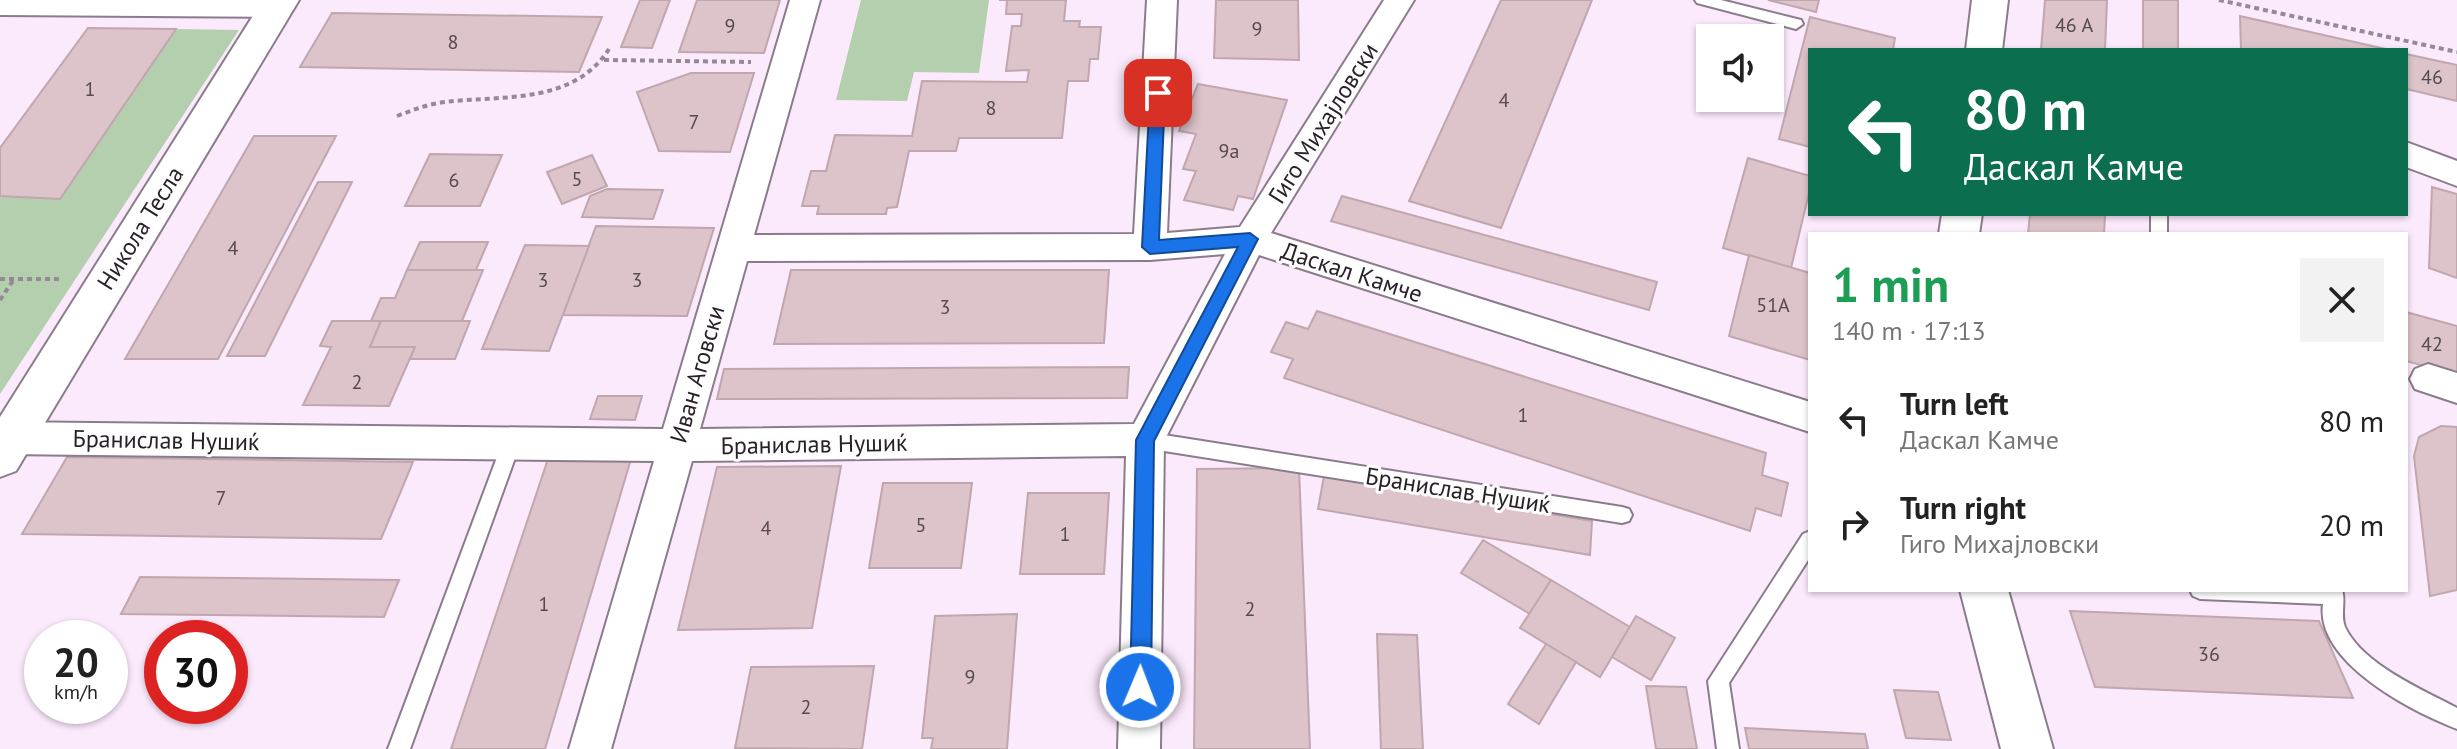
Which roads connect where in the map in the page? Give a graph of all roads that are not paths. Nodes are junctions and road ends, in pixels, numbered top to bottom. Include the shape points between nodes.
1 (805, 0) edge
2 (1162, 0) edge
3 (1399, 0) edge
4 (1702, 0) edge
5 (1990, 0) edge
6 (279, 3) edge
7 (0, 5) edge
8 (1796, 24) dead end
9 (1984, 48) edge
10 (2408, 155) edge
11 (2457, 174) edge
12 (1250, 239) junction
13 (1150, 247) junction
14 (734, 248) junction
15 (1808, 416) edge
16 (1145, 440) junction
17 (4, 444) edge
18 (511, 444) junction
19 (676, 445) junction
20 (1622, 515) dead end
21 (1808, 543) edge
22 (1985, 592) edge
23 (2291, 592) edge
24 (2337, 593) edge
25 (2457, 719) edge
26 (399, 749) edge
27 (590, 749) edge
28 (1139, 749) edge
29 (1728, 749) edge
30 (2027, 749) edge

1 - 14 street, Иван Аговски
2 - 13 street
3 - 12 street, Гиго Михајловски
4 - 8 lane
5 - 9 street
6 - 7 street
6 - 17 street, Никола Тесла
10 - 11 street
12 - 13 street, Даскал Камче
12 - 15 street, Даскал Камче
12 - 16 street, Гиго Михајловски
13 - 14 street, Даскал Камче
14 - 19 street, Иван Аговски
16 - 19 street, Бранислав Нушиќ
16 - 20 lane, Бранислав Нушиќ
16 - 28 street, Гиго Михајловски
17 - 18 street, Бранислав Нушиќ
18 - 19 street, Бранислав Нушиќ
18 - 26 lane
19 - 27 street, Иван Аговски
21 - 29 lane via 1718,681
22 - 30 street
23 - 24 lane
24 - 25 lane via 2332,620 2352,654

